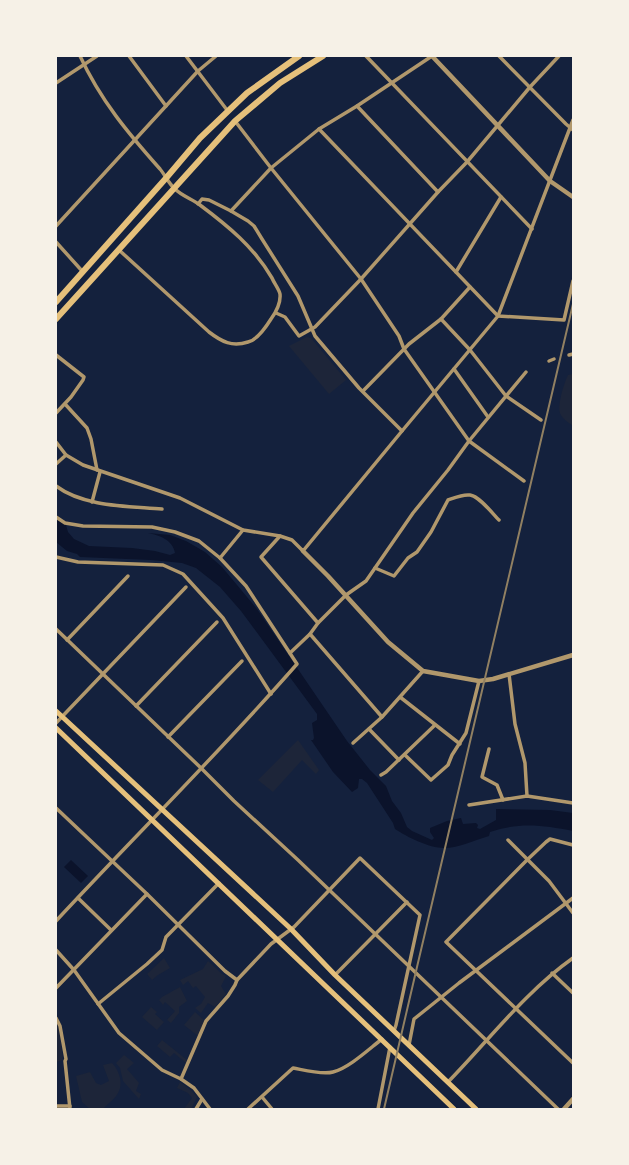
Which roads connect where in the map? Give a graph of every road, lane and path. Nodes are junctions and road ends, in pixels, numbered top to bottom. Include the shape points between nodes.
1 (80, 56) edge
2 (97, 56) edge
3 (130, 56) edge
4 (186, 56) edge
5 (216, 56) edge
6 (299, 56) edge
7 (323, 56) edge
8 (366, 56) edge
9 (432, 56) edge
10 (499, 56) edge
11 (558, 56) edge
12 (84, 64) junction
13 (198, 71) junction
14 (56, 83) edge
15 (392, 83) junction
16 (530, 87) junction
17 (166, 106) junction
18 (357, 106) junction
19 (228, 110) junction
20 (573, 120) edge
21 (235, 121) junction
22 (497, 124) junction
23 (319, 129) junction
24 (572, 129) edge
25 (135, 140) junction
26 (467, 162) junction
27 (271, 168) junction
28 (167, 177) junction
29 (550, 181) junction
30 (174, 188) junction
31 (438, 192) junction
32 (501, 197) junction
33 (573, 197) edge
34 (198, 204) junction
35 (231, 211) junction
36 (410, 224) junction
37 (56, 226) edge
38 (532, 229) junction
39 (56, 242) edge
40 (119, 250) junction
41 (83, 272) junction
42 (456, 272) junction
43 (361, 279) junction
44 (573, 281) edge
45 (470, 287) junction
46 (56, 302) edge
47 (276, 313) junction
48 (498, 316) junction
49 (56, 319) edge
50 (441, 319) junction
51 (311, 330) junction
52 (404, 348) junction
53 (470, 350) junction
54 (56, 355) edge
55 (554, 359) dead end
56 (549, 361) dead end
57 (454, 369) junction
58 (526, 372) dead end
59 (363, 391) junction
60 (434, 392) junction
61 (506, 396) junction
62 (65, 404) junction
63 (56, 413) edge
64 (488, 417) junction
65 (541, 420) dead end
66 (402, 431) junction
67 (469, 441) junction
68 (56, 442) edge
69 (66, 455) junction
70 (56, 464) edge
71 (99, 471) junction
72 (524, 481) dead end
73 (56, 486) edge
74 (92, 502) junction
75 (162, 509) dead end
76 (56, 517) edge
77 (499, 520) dead end
78 (243, 530) junction
79 (280, 536) junction
80 (303, 551) junction
81 (56, 557) edge
82 (220, 558) junction
83 (375, 568) junction
84 (128, 576) dead end
85 (186, 587) dead end
86 (346, 595) junction
87 (217, 622) dead end
88 (318, 623) junction
89 (56, 629) edge
90 (310, 634) junction
91 (67, 640) junction
92 (290, 653) junction
93 (573, 655) edge
94 (242, 661) dead end
95 (423, 671) junction
96 (103, 674) junction
97 (509, 674) junction
98 (479, 681) junction
99 (273, 692) junction
100 (400, 697) junction
101 (136, 706) junction
102 (56, 711) edge
103 (382, 716) junction
104 (62, 717) junction
105 (56, 723) edge
106 (435, 725) junction
107 (56, 728) edge
108 (369, 729) junction
109 (168, 737) junction
110 (353, 743) dead end
111 (460, 744) junction
112 (489, 749) dead end
113 (405, 755) junction
114 (399, 760) junction
115 (201, 768) junction
116 (381, 776) dead end
117 (527, 796) junction
118 (502, 800) junction
119 (573, 802) edge
120 (469, 805) dead end
121 (56, 808) edge
122 (162, 810) junction
123 (153, 820) junction
124 (508, 840) dead end
125 (573, 845) edge
126 (527, 860) junction
127 (113, 861) junction
128 (219, 883) junction
129 (329, 890) junction
130 (146, 894) junction
131 (78, 898) junction
132 (573, 898) edge
133 (407, 902) junction
134 (566, 903) junction
135 (573, 913) edge
136 (56, 922) edge
137 (178, 925) junction
138 (111, 930) junction
139 (291, 930) junction
140 (375, 935) junction
141 (277, 939) junction
142 (56, 950) edge
143 (573, 958) edge
144 (409, 966) junction
145 (74, 970) junction
146 (476, 971) junction
147 (552, 973) junction
148 (336, 975) junction
149 (237, 980) junction
150 (56, 988) edge
151 (573, 993) edge
152 (441, 998) junction
153 (98, 1004) junction
154 (516, 1009) junction
155 (56, 1018) edge
156 (394, 1030) junction
157 (382, 1039) junction
158 (485, 1041) junction
159 (409, 1045) junction
160 (390, 1047) junction
161 (573, 1063) edge
162 (181, 1079) junction
163 (448, 1082) junction
164 (262, 1097) junction
165 (202, 1099) junction
166 (573, 1099) edge
167 (56, 1106) edge
168 (70, 1107) edge
169 (196, 1109) edge
170 (210, 1109) edge
171 (248, 1109) edge
172 (272, 1109) edge
173 (378, 1109) edge
174 (454, 1109) edge
175 (476, 1109) edge
176 (558, 1109) edge
177 (564, 1109) edge

1 - 12 street
2 - 12 street
3 - 17 street
4 - 13 street
5 - 13 street
6 - 19 main road via 252,89
7 - 21 main road via 280,83
8 - 15 street
9 - 15 street
9 - 22 street
10 - 16 street
11 - 16 street
12 - 14 street
12 - 25 street via 104,100
13 - 17 street
13 - 19 street
15 - 18 street
15 - 26 street
16 - 22 street
16 - 24 street
17 - 25 street
18 - 23 street
18 - 31 street
19 - 28 main road
20 - 24 street
21 - 27 street
21 - 30 main road
22 - 26 street
22 - 29 street
23 - 27 street
23 - 36 street
24 - 29 street
25 - 28 street
25 - 37 street
26 - 31 street
26 - 32 street
27 - 35 street
27 - 43 street
28 - 30 street
28 - 41 main road
29 - 33 street
29 - 38 street
30 - 34 street
30 - 40 main road
31 - 36 street
32 - 38 street
32 - 42 street
34 - 35 street via 202,199 209,200
34 - 47 street via 233,230 262,263 280,294
35 - 51 street via 254,226 298,296
36 - 42 street
36 - 43 street
38 - 48 street
39 - 41 street
40 - 47 street via 209,332 225,343 252,342
40 - 49 main road
41 - 46 main road
42 - 45 street
43 - 51 street
43 - 52 street via 400,336
44 - 48 street via 564,320
45 - 48 street
45 - 50 street
47 - 51 street via 285,317 299,336
48 - 53 street
50 - 52 street
50 - 53 street
51 - 59 street
52 - 59 street
52 - 60 street
53 - 57 street
53 - 61 street
54 - 62 street via 84,377
55 - 56 street
57 - 60 street
57 - 64 street
58 - 61 street
59 - 66 street
60 - 66 street
60 - 67 street
61 - 64 street
61 - 65 street
62 - 63 street
62 - 71 street via 87,428
64 - 67 street
66 - 80 street
67 - 72 street
67 - 83 street via 413,513
68 - 69 street
69 - 70 street
69 - 71 street
71 - 74 street
71 - 78 street via 180,498
73 - 74 street
74 - 75 street
76 - 82 street via 65,523 83,526 152,527 175,532 199,541
77 - 83 street via 470,495 448,500 432,532 394,576
78 - 79 street
78 - 82 street
79 - 80 street via 292,540
79 - 88 street via 262,557
80 - 86 street
81 - 99 street via 78,562 162,565 183,574 223,618
82 - 92 street via 256,599
83 - 86 street via 366,581
84 - 91 street
85 - 96 street
86 - 88 street
86 - 95 street via 388,642
87 - 101 street
88 - 90 street
89 - 91 street
90 - 92 street
90 - 103 street
91 - 96 street
92 - 99 street via 297,664
93 - 97 street
94 - 109 street
95 - 98 street
95 - 100 street
96 - 101 street
96 - 104 street
97 - 98 street
97 - 117 street via 515,724 525,763
98 - 111 street via 466,733
99 - 115 street
100 - 103 street
100 - 106 street
101 - 109 street
102 - 104 main road
103 - 108 street
104 - 105 street
104 - 122 main road
106 - 111 street
106 - 113 street
107 - 123 main road
108 - 110 street
108 - 114 street
109 - 115 street
111 - 113 street via 448,765 431,780
112 - 118 street via 482,777 497,785
113 - 114 street
114 - 116 street
115 - 122 street
115 - 129 street
117 - 118 street
117 - 119 street
118 - 120 street
121 - 127 street
122 - 123 street
122 - 139 main road
123 - 127 street
123 - 128 main road
124 - 126 street
125 - 126 street via 550,840
126 - 134 street
126 - 146 street via 446,942
127 - 130 street
127 - 131 street
128 - 137 street
128 - 141 main road
129 - 133 street via 360,858
129 - 139 street
129 - 140 street
130 - 137 street
130 - 138 street
131 - 136 street
131 - 138 street
132 - 134 street
133 - 140 street
133 - 144 street via 420,915
134 - 135 street
134 - 146 street
137 - 149 street
137 - 153 street via 166,937 162,950 152,960
138 - 145 street
139 - 141 street
139 - 148 main road
140 - 144 street
140 - 148 street
141 - 149 street
141 - 157 main road
142 - 145 street
143 - 147 street
144 - 152 street
144 - 156 street
145 - 150 street
145 - 153 street
146 - 152 street
146 - 154 street
147 - 151 street
147 - 154 street
148 - 156 main road
149 - 162 street via 228,996 206,1021
152 - 158 street
152 - 159 street via 414,1019
153 - 162 street via 119,1033 162,1070
154 - 158 street
154 - 161 street
155 - 168 street via 66,1059
156 - 159 main road
157 - 160 main road
157 - 164 street via 352,1062 333,1072 293,1068
158 - 163 street
158 - 176 street
159 - 163 main road
160 - 173 street
160 - 174 main road
162 - 165 street via 194,1088
163 - 175 main road
164 - 171 street
164 - 172 street
165 - 169 street
165 - 170 street
166 - 177 street
167 - 168 street

